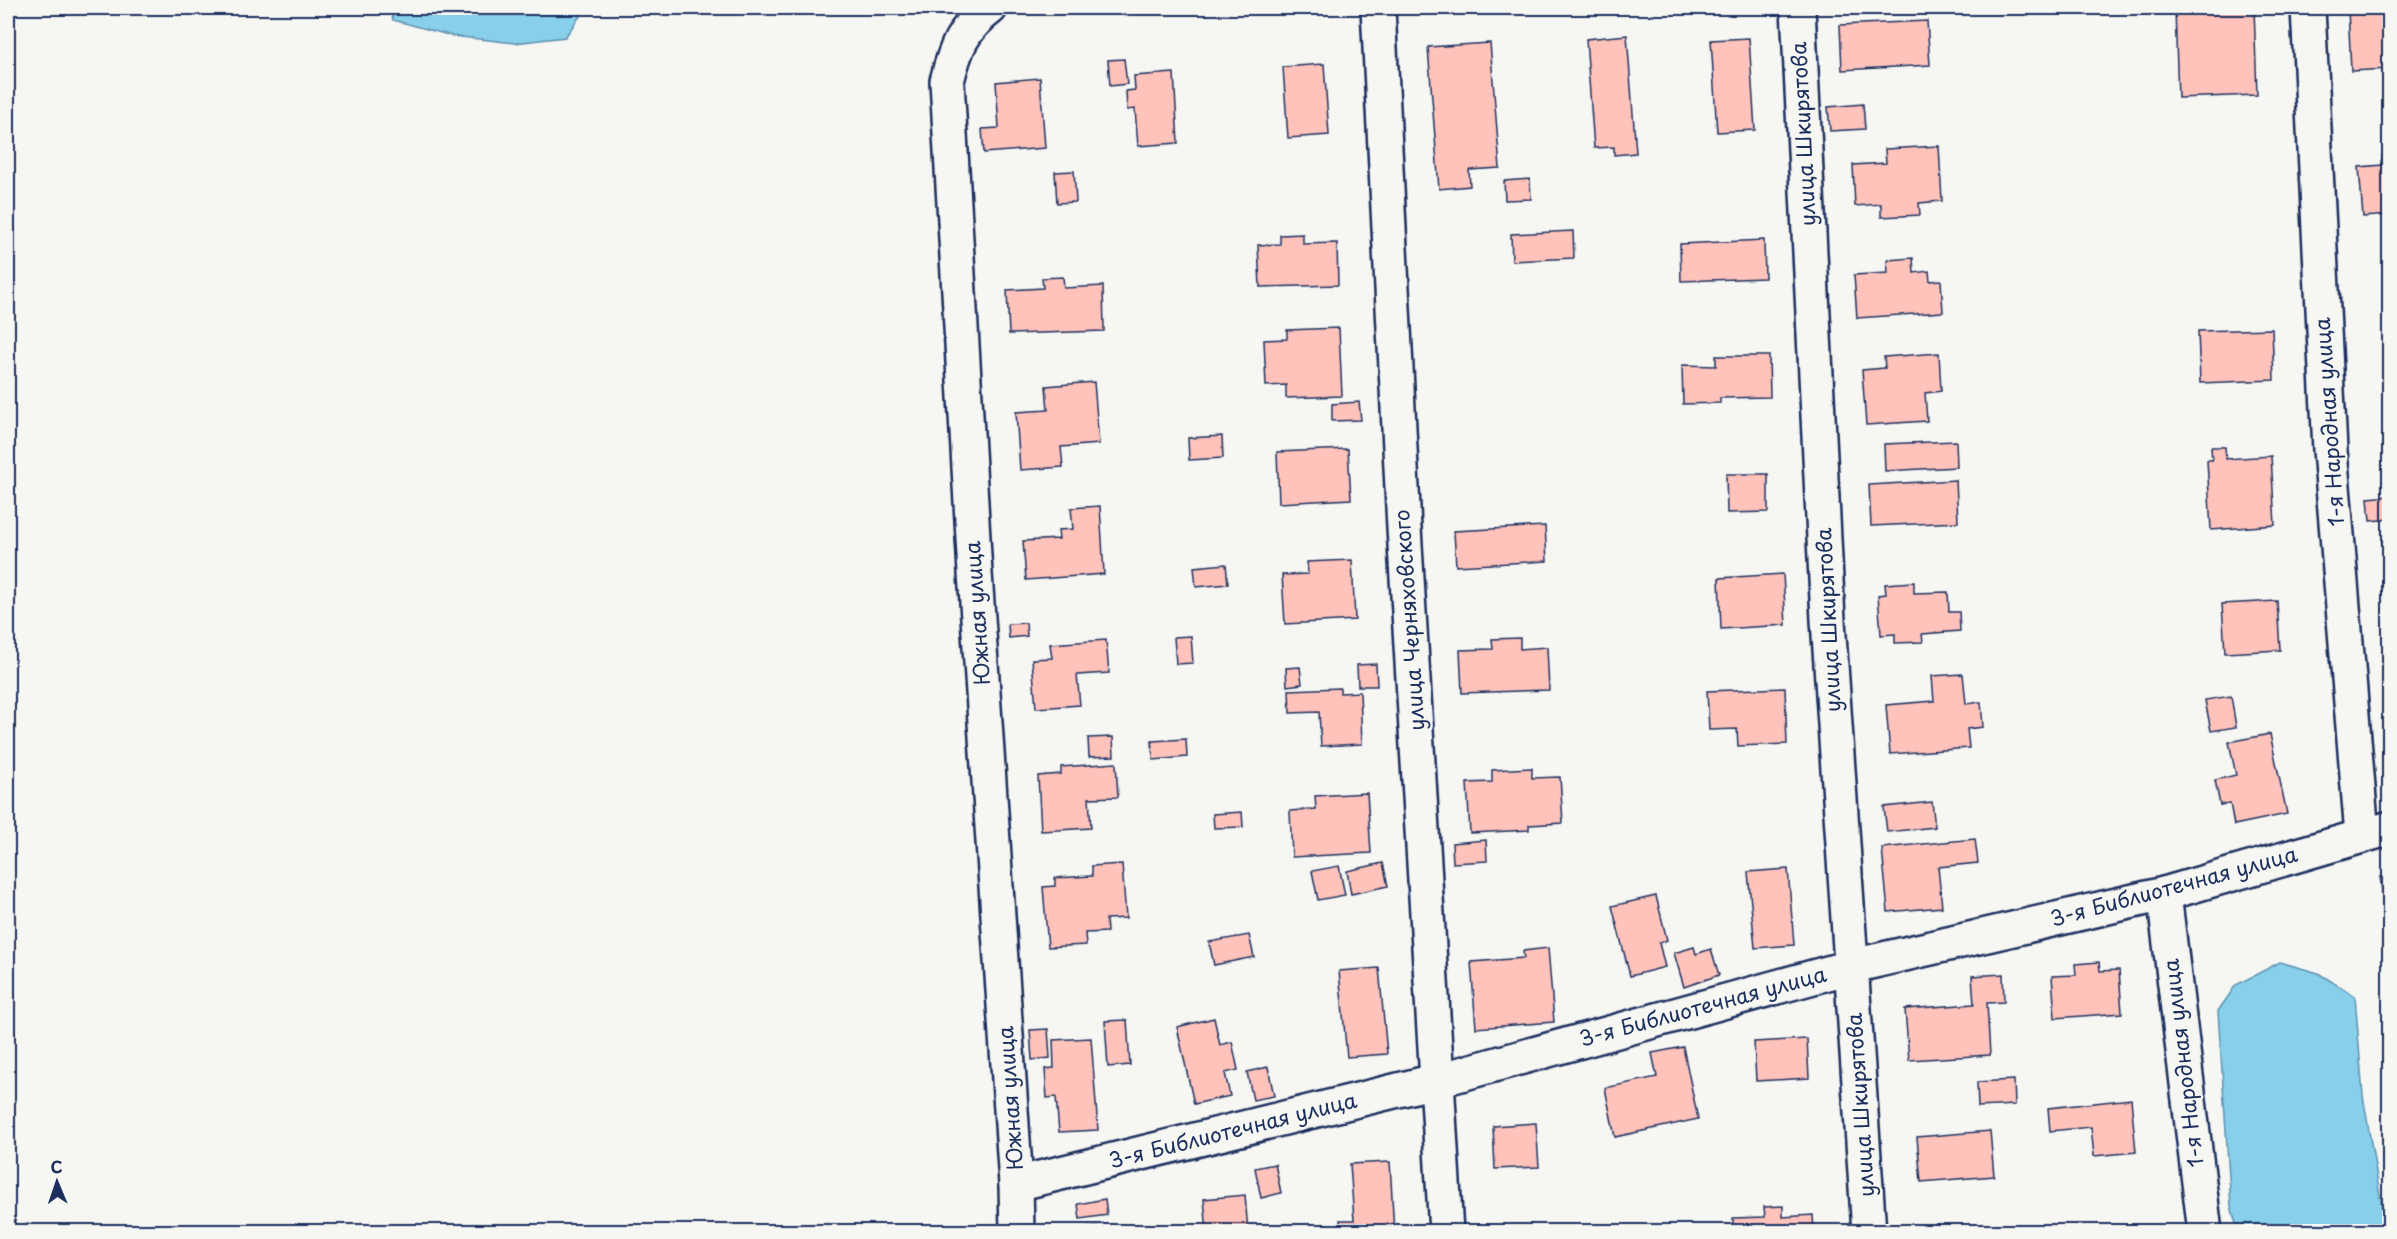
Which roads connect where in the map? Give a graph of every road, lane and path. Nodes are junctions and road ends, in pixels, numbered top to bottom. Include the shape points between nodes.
1 (990, 8) edge
2 (1378, 8) edge
3 (1798, 8) edge
4 (2308, 8) edge
5 (2376, 832) edge
6 (2164, 894) junction
7 (1853, 966) junction
8 (1439, 1080) junction
9 (1016, 1184) junction
10 (1017, 1232) edge
11 (1446, 1232) edge
12 (1869, 1232) edge
13 (2205, 1232) edge

1 - 9 street, Южная улица via 977,17 956,46 947,81 974,562
2 - 8 street, улица Черняховского via 1404,528
3 - 7 street, улица Шкирятова via 1828,620
4 - 5 street, 1-я Народная улица via 2330,450
5 - 6 street, 3-я Библиотечная улица
6 - 7 street, 3-я Библиотечная улица
6 - 13 street, 1-я Народная улица
7 - 8 street, 3-я Библиотечная улица
7 - 12 street, улица Шкирятова
8 - 9 street, 3-я Библиотечная улица
8 - 11 street, улица Черняховского
9 - 10 street, Южная улица

